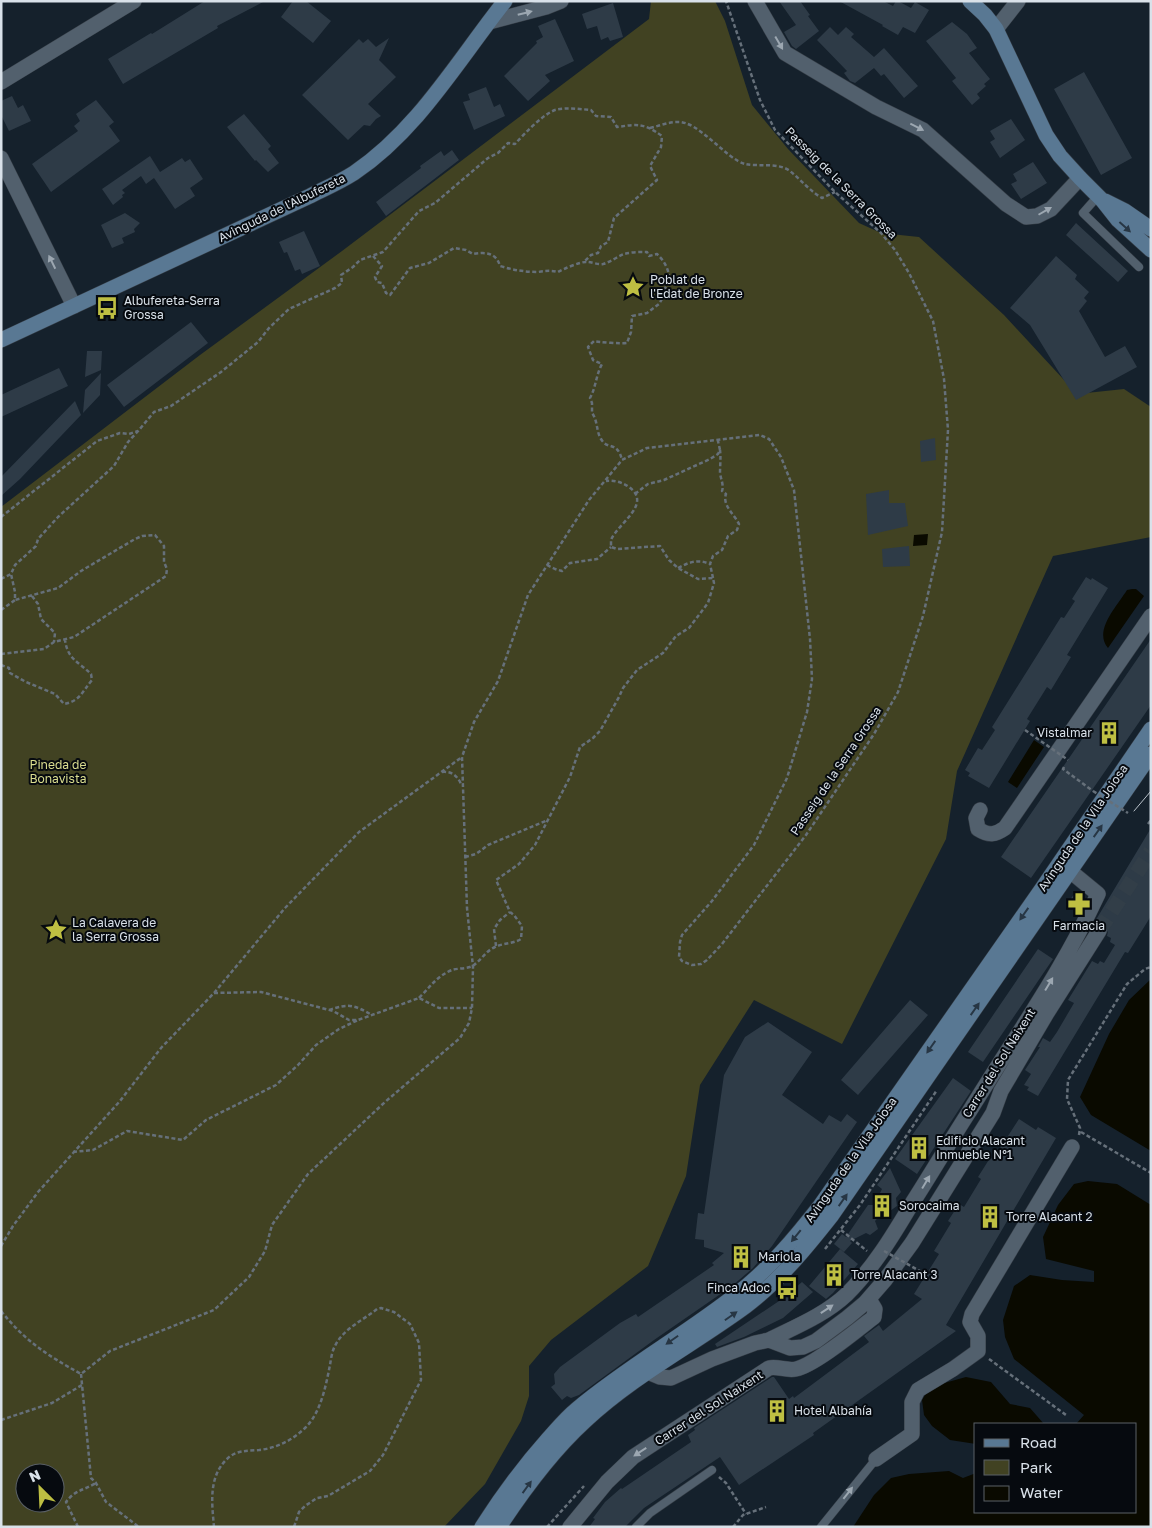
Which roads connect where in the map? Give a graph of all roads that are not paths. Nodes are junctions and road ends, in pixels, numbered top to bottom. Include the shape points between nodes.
1 (134, 1) edge
2 (505, 1) edge
3 (561, 1) edge
4 (754, 1) edge
5 (970, 1) edge
6 (1018, 1) edge
7 (489, 22) junction
8 (996, 29) junction
9 (1, 82) edge
10 (1, 158) edge
11 (1080, 178) junction
12 (1101, 198) junction
13 (1151, 229) edge
14 (1151, 250) edge
15 (1139, 267) dead end
16 (74, 306) junction
17 (1, 340) edge
18 (1151, 616) edge
19 (1151, 729) edge
20 (1151, 754) edge
21 (980, 810) dead end
22 (1063, 869) junction
23 (1100, 931) tunnel mouth
24 (1072, 1148) road end
25 (865, 1303) junction
26 (797, 1326) junction
27 (769, 1340) junction
28 (803, 1347) junction
29 (648, 1372) junction
30 (876, 1459) joint
31 (712, 1470) road end
32 (482, 1527) edge
33 (499, 1527) edge
34 (570, 1527) edge
35 (636, 1527) edge
36 (821, 1527) edge

1 - 9 street
2 - 7 main road, Avinguda de l'Albufereta
7 -> 3 street via 546,8
4 -> 11 street via 785,53 876,107 923,130 1006,204 1026,216 1037,216 1051,209
5 - 8 main road
6 - 8 street
7 - 16 main road, Avinguda de l'Albufereta via 414,119 355,172
8 - 11 main road via 1046,135
16 -> 10 street
11 - 12 main road
12 - 13 main road
12 -> 14 main road via 1118,220
12 - 15 lane via 1083,213
16 - 17 main road, Avinguda de l'Albufereta
18 - 21 street via 1005,828 997,834 986,834 978,829 976,818
19 - 22 main road, Avinguda de la Vila Joiosa
22 -> 20 main road, Avinguda de la Vila Joiosa
26 -> 22 street, Carrer del Sol Naixent via 846,1294 878,1253 1081,932 1098,894
29 -> 22 main road, Avinguda de la Vila Joiosa via 747,1305 804,1250 832,1215
22 -> 32 main road, Avinguda de la Vila Joiosa via 793,1240 737,1294 605,1386 576,1410 531,1459
23 - 25 street, Carrer del Sol Naixent via 1000,1091 993,1113 917,1235
24 - 30 street via 972,1314 970,1322 978,1336 978,1351 918,1390 912,1402 912,1434
25 - 28 street, Carrer del Sol Naixent via 816,1341
25 -> 34 street, Carrer del Sol Naixent via 872,1304 874,1316 838,1344 803,1367 794,1370 768,1368 633,1457 607,1482
26 - 27 street, Carrer del Sol Naixent
26 - 28 street via 794,1337
27 - 28 street via 790,1348
27 - 29 street, Carrer del Sol Naixent via 671,1378
33 -> 29 main road, Avinguda de la Vila Joiosa via 541,1467 585,1421
36 -> 30 lane
31 - 35 lane via 650,1513

